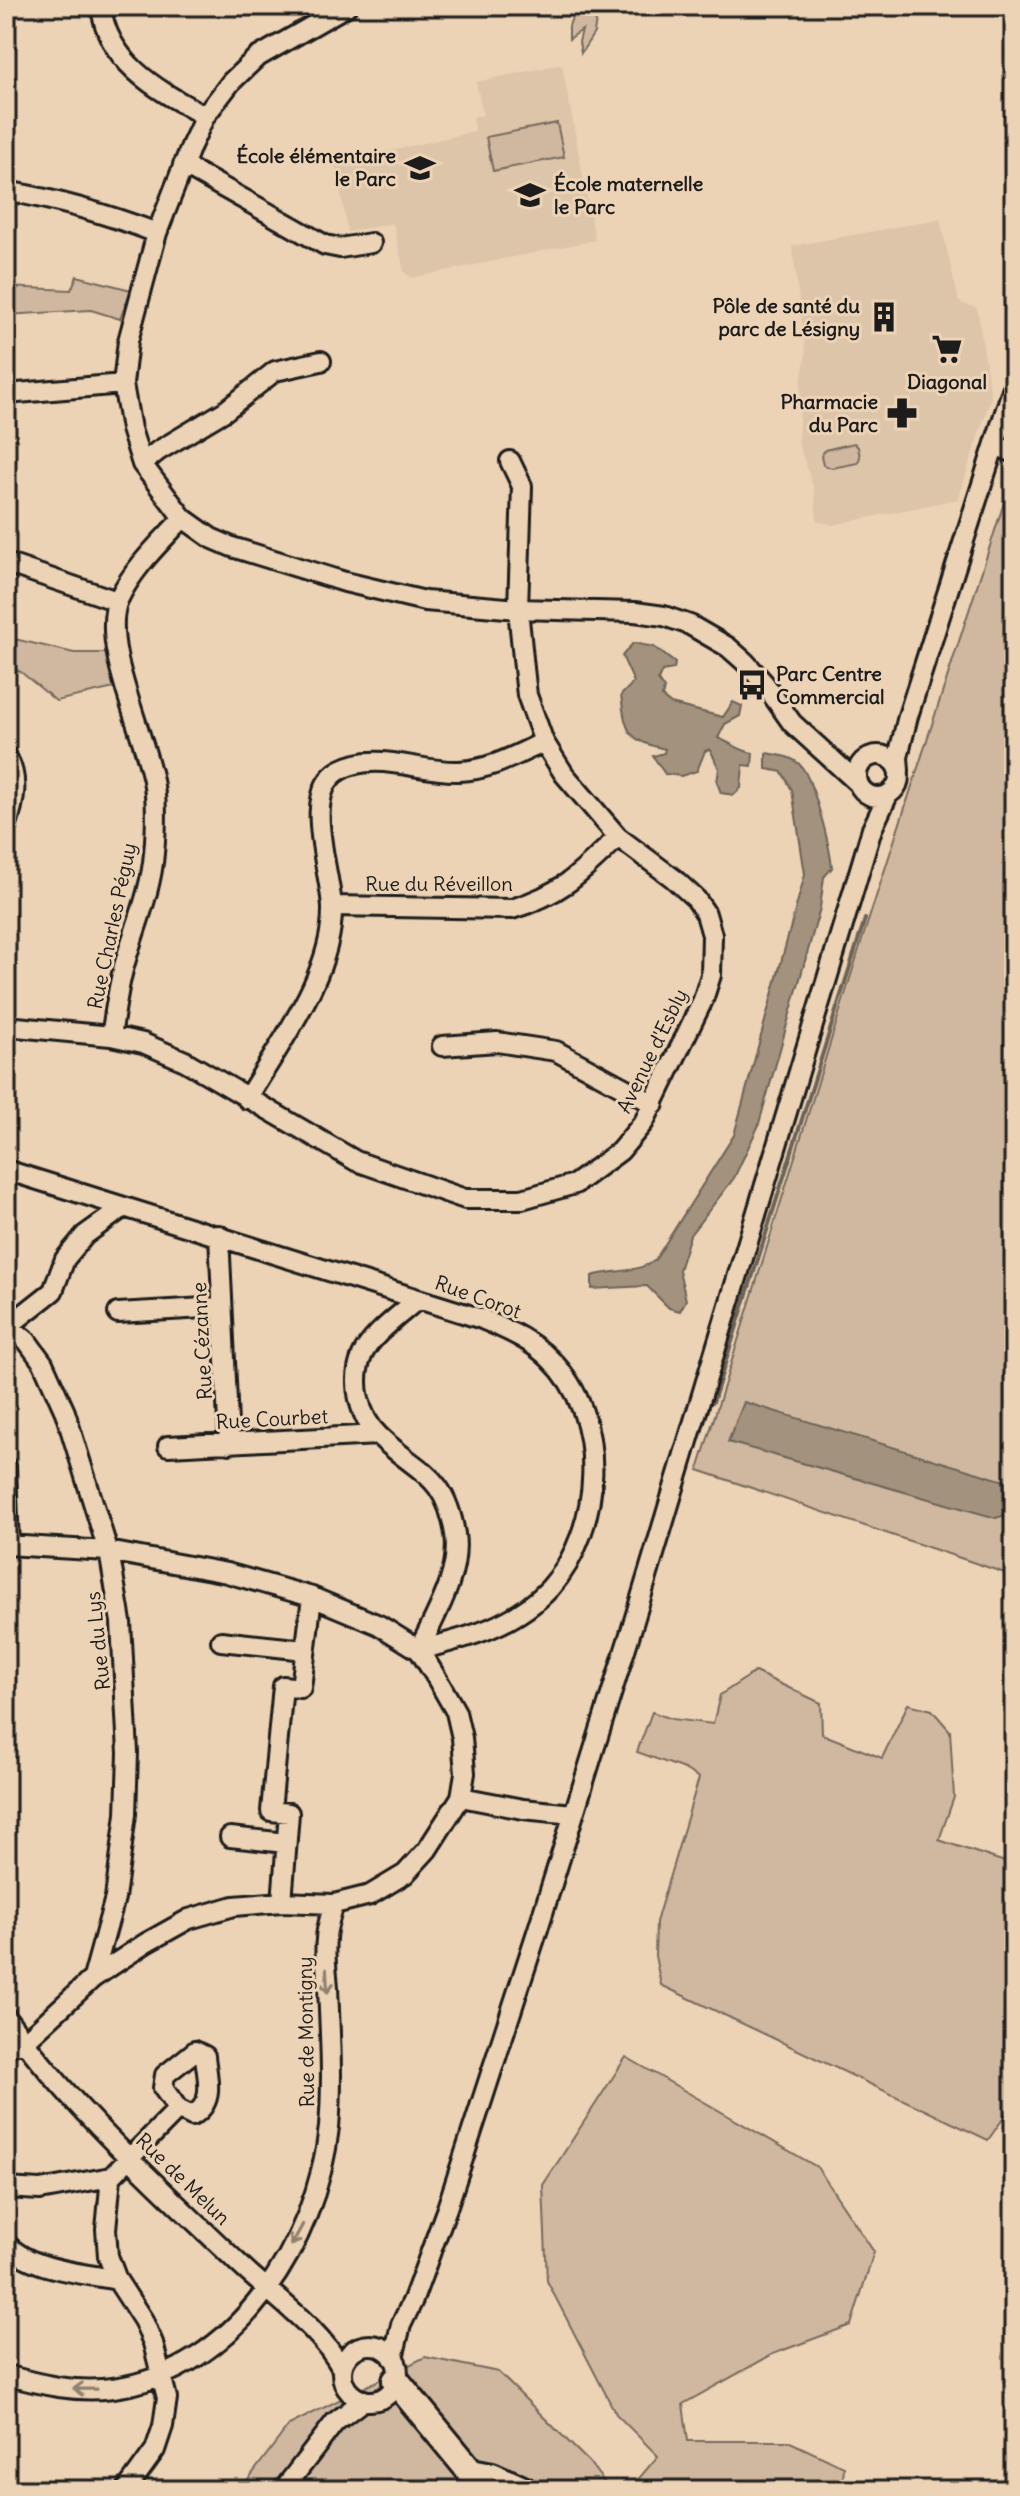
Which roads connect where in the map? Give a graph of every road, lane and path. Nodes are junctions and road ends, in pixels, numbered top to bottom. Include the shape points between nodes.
1 (101, 6) edge
2 (347, 6) edge
3 (205, 116) junction
4 (183, 165) junction
5 (6, 191) edge
6 (157, 233) junction
7 (371, 243) dead end
8 (321, 361) dead end
9 (123, 384) junction
10 (1014, 384) edge
11 (6, 394) edge
12 (995, 445) junction
13 (1014, 453) edge
14 (510, 461) dead end
15 (142, 464) junction
16 (183, 518) junction
17 (6, 563) edge
18 (117, 601) junction
19 (518, 609) junction
20 (908, 716) junction
21 (544, 742) junction
22 (824, 752) junction
23 (6, 756) edge
24 (871, 758) junction
25 (899, 771) junction
26 (862, 788) junction
27 (888, 795) junction
28 (6, 828) edge
29 (872, 829) junction
30 (618, 837) junction
31 (332, 906) junction
32 (6, 1026) edge
33 (111, 1036) junction
34 (442, 1046) dead end
35 (247, 1099) junction
36 (654, 1104) junction
37 (6, 1170) edge
38 (124, 1207) junction
39 (219, 1235) junction
40 (418, 1299) junction
41 (222, 1307) junction
42 (118, 1313) dead end
43 (7, 1326) edge
44 (378, 1435) junction
45 (229, 1444) junction
46 (168, 1446) dead end
47 (6, 1467) edge
48 (7, 1518) edge
49 (8, 1545) edge
50 (108, 1551) junction
51 (312, 1597) junction
52 (221, 1641) dead end
53 (305, 1650) junction
54 (419, 1650) junction
55 (461, 1797) junction
56 (573, 1814) junction
57 (230, 1837) dead end
58 (286, 1843) junction
59 (282, 1902) junction
60 (334, 1904) junction
61 (93, 1978) junction
62 (6, 2017) edge
63 (15, 2045) edge
64 (178, 2109) dead end
65 (129, 2159) junction
66 (111, 2177) junction
67 (6, 2188) edge
68 (6, 2243) edge
69 (117, 2280) junction
70 (266, 2290) junction
71 (401, 2325) junction
72 (321, 2336) junction
73 (366, 2347) junction
74 (6, 2375) edge
75 (161, 2375) junction
76 (344, 2378) junction
77 (384, 2384) junction
78 (335, 2422) junction
79 (477, 2481) edge
80 (126, 2490) edge
81 (283, 2490) edge
82 (523, 2490) edge

1 - 3 street via 128,65 152,87
2 - 3 street via 256,58
3 - 4 street
4 - 6 street
4 - 7 street via 325,245
5 - 6 street via 107,214
6 - 9 street via 128,341
8 - 15 street via 275,371 225,411
9 - 11 street
9 - 15 street
10 - 12 street
12 - 13 street
12 - 20 street
14 - 19 street, Avenue d'Esbly via 522,486
15 - 16 street
16 - 18 street via 139,566
16 - 19 street via 232,547 345,582 425,601
17 - 18 street
18 - 33 street, Rue Charles Péguy via 119,667 144,741 155,815 152,867
19 - 21 street, Avenue d'Esbly via 527,695
19 - 22 street via 635,612 690,625 745,662 792,723
20 - 24 street via 897,736
20 - 25 street
21 - 30 street, Avenue d'Esbly
21 - 31 street via 488,768 457,772 374,761 336,772 323,789 318,812
22 - 24 street
22 - 26 street
23 - 28 street via 15,785
24 - 25 street via 891,759
24 - 26 street via 858,771
25 - 27 street via 898,785
26 - 27 street via 877,797
26 - 29 street
27 - 29 street
29 - 56 street
30 - 31 street, Rue du Réveillon via 572,882 512,909
30 - 36 street, Avenue d'Esbly via 696,899 712,935 711,975 703,1000
31 - 35 street via 330,943 318,978
32 - 33 street, Avenue d'Esbly
33 - 35 street, Avenue d'Esbly via 185,1061
34 - 36 street via 497,1042 556,1051
35 - 36 street, Avenue d'Esbly via 356,1161 465,1199 522,1199 575,1184 620,1151
37 - 38 street, Rue Corot
38 - 39 street, Rue Corot
38 - 43 street via 85,1235 65,1259 53,1291
39 - 40 street, Rue Corot
39 - 41 street, Rue Cézanne
40 - 44 street via 362,1355 357,1389 363,1413
40 - 54 street, Rue Corot via 523,1337 551,1360 572,1388 592,1456 587,1521 570,1563 548,1590 489,1631
41 - 42 street
41 - 45 street, Rue Cézanne
43 - 50 street, Rue du Lys via 43,1363 65,1412
44 - 45 street, Rue Courbet
44 - 54 street via 432,1476 447,1503 455,1536 453,1572
45 - 46 street, Rue Courbet
47 - 48 street
48 - 49 street
49 - 50 street
50 - 51 street via 227,1573
50 - 61 street, Rue du Lys via 125,1678 126,1814 115,1898
51 - 53 street
51 - 54 street via 379,1625
52 - 53 street
53 - 58 street via 301,1688 283,1686 277,1746 271,1811 289,1813
54 - 55 street via 456,1712 465,1773
55 - 56 street
55 - 60 street via 405,1874 370,1895
56 - 71 street via 447,2208
57 - 58 street
58 - 59 street
59 - 60 street
59 - 61 street via 234,1906 189,1919
60 -> 70 street, Rue de Montigny via 325,1938 332,2079 329,2129 302,2226
61 - 63 street
62 - 63 street, Rue de Melun
63 - 65 street, Rue de Melun
64 - 65 street
65 - 66 street
65 - 70 street, Rue de Melun
66 - 67 street via 40,2190
66 - 69 street via 106,2229
68 - 69 street via 48,2267
69 - 75 street via 143,2320
70 - 72 street, Rue de Melun
70 - 75 street, Rue de Montigny via 223,2339
71 - 73 street
71 - 77 street
72 - 73 street, Rue de Melun
72 - 76 street, Rue de Melun
73 - 76 street via 347,2357
73 - 77 street, Rue de Melun
75 -> 74 street, Rue de Montigny via 83,2390
75 - 80 street via 167,2398 163,2426 155,2450
76 - 77 street via 357,2397
76 - 78 street
77 - 78 street
77 - 79 highway via 418,2408
78 - 81 street
79 - 82 highway via 492,2476

